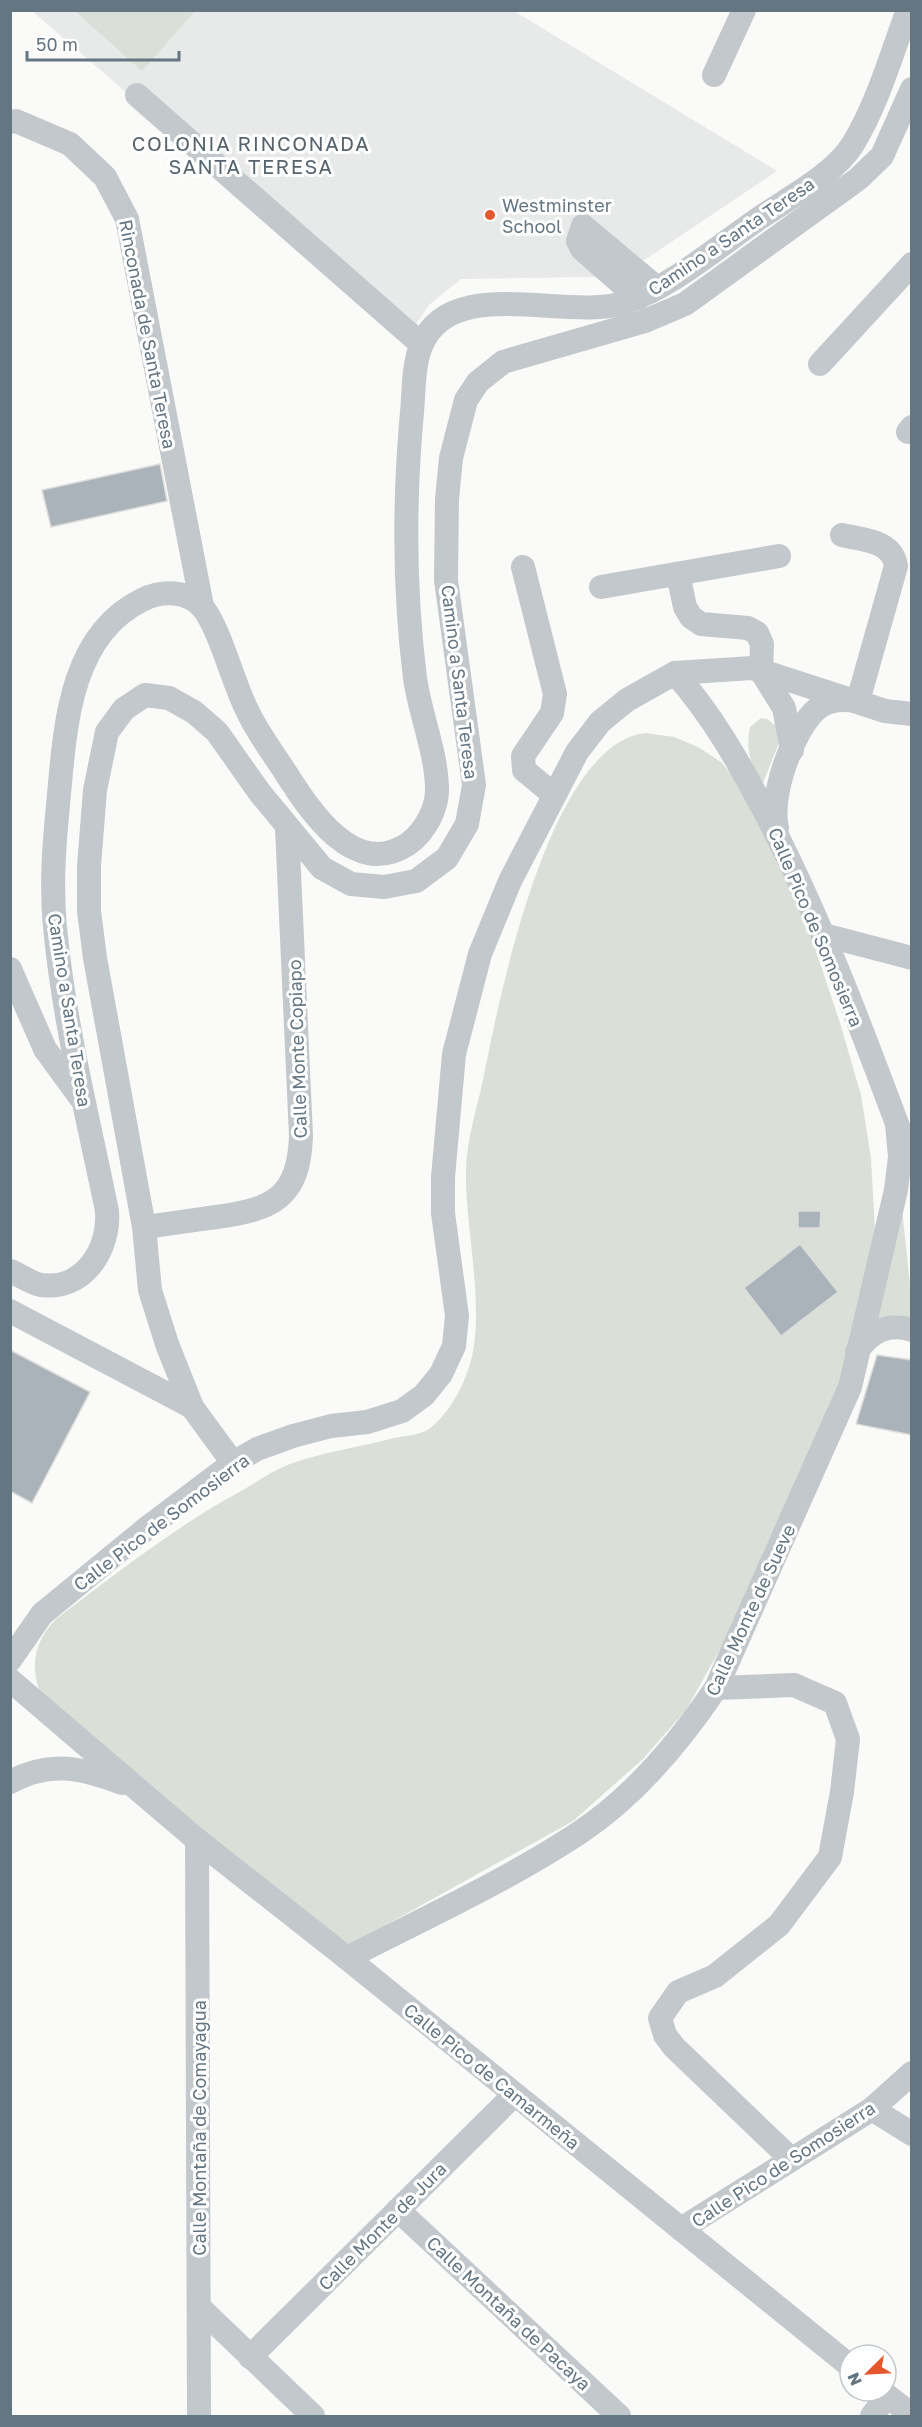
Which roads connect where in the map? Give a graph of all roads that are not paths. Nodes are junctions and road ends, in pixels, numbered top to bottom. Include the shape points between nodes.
1 (744, 10) edge
2 (908, 10) edge
3 (714, 75) dead end
4 (912, 89) edge
5 (136, 95) dead end
6 (906, 121) edge
7 (10, 122) edge
8 (912, 264) edge
9 (422, 344) junction
10 (820, 364) dead end
11 (842, 535) dead end
12 (779, 556) dead end
13 (523, 567) dead end
14 (678, 574) junction
15 (601, 587) dead end
16 (202, 606) junction
17 (761, 671) junction
18 (675, 673) junction
19 (858, 701) junction
20 (912, 714) edge
21 (792, 750) junction
22 (553, 794) junction
23 (287, 828) junction
24 (779, 836) junction
25 (824, 935) junction
26 (912, 958) edge
27 (10, 969) edge
28 (85, 1104) junction
29 (897, 1124) junction
30 (912, 1165) edge
31 (144, 1227) junction
32 (10, 1271) edge
33 (10, 1311) edge
34 (912, 1330) edge
35 (857, 1352) junction
36 (192, 1407) junction
37 (233, 1463) junction
38 (10, 1660) edge
39 (10, 1680) edge
40 (716, 1688) junction
41 (10, 1782) edge
42 (132, 1787) junction
43 (197, 1840) junction
44 (347, 1958) junction
45 (912, 2073) edge
46 (514, 2095) junction
47 (872, 2109) junction
48 (912, 2134) edge
49 (791, 2159) junction
50 (398, 2210) junction
51 (681, 2229) junction
52 (200, 2308) junction
53 (838, 2356) edge
54 (250, 2357) junction
55 (897, 2403) edge
56 (912, 2415) edge
57 (199, 2416) edge
58 (313, 2416) edge
59 (619, 2416) edge

1 - 3 street
2 - 9 street, Camino a Santa Teresa via 865,122 844,157 648,293 615,306 472,306 439,322
4 - 6 street, Camino a Santa Teresa
5 - 9 street
6 - 23 street, Camino a Santa Teresa via 882,156 858,179 685,304 645,321 503,362 478,382 462,410 452,458 446,540 449,615 474,785 467,824 447,858 416,881 384,887 351,884 322,868
7 - 16 street, Rinconada de Santa Teresa via 16,121 70,144 105,177 127,219
8 - 10 street
9 - 16 street, Camino a Santa Teresa via 416,363 408,463 407,585 416,682 438,791 429,819 413,840 391,852 367,853 344,843 315,816 247,712
11 - 19 street via 884,546 893,554 896,566
12 - 14 street
13 - 22 street via 555,694 552,713 523,756 524,770
14 - 15 street
14 - 17 street via 691,617 701,624 748,628 757,633 762,644
16 - 28 street, Camino a Santa Teresa via 182,595 162,593 128,607 111,621 89,653 74,690 64,733 53,894 57,950
17 - 18 street, Calle Pico de Somosierra via 752,668
17 - 19 street, Calle Pico de Somosierra
17 - 21 street via 784,708
18 - 22 street, Calle Pico de Somosierra via 627,700 600,722
18 - 24 street, Calle Pico de Somosierra via 724,736
19 - 20 street, Calle Pico de Somosierra via 885,711
19 - 21 street via 837,700 818,708 807,720
21 - 24 street via 776,793
22 - 37 street, Calle Pico de Somosierra via 510,881 480,954 454,1054 443,1177 443,1213 457,1316 449,1361 424,1395 402,1411 293,1436
23 - 31 street, Calle Monte Copiapo via 302,1136 295,1174 281,1196 262,1209
23 - 31 street, Camino a Santa Teresa via 217,732 194,712 169,698 145,695 124,709 107,732 95,790 89,911
24 - 25 street, Calle Pico de Somosierra
25 - 26 street
25 - 29 street, Calle Pico de Somosierra
27 - 28 street via 45,1049
28 - 32 street, Camino a Santa Teresa via 107,1211 103,1248 88,1268 66,1282 39,1285
29 - 30 street, Calle Pico de Somosierra
29 - 35 street, Calle Monte de Sueve via 900,1157 896,1190
31 - 36 street, Camino a Santa Teresa via 150,1290
33 - 36 street, Camino a Santa Teresa
34 - 35 street via 897,1327 877,1331
35 - 40 street, Calle Monte de Sueve via 846,1397
36 - 37 street, Camino a Santa Teresa
37 - 38 street, Calle Pico de Somosierra via 42,1614
39 - 42 street, Calle Pico de Camarmeña
40 - 44 street, Calle Monte de Sueve via 650,1773 580,1832
40 - 49 street via 794,1685 835,1703 848,1739 830,1857 779,1925 716,1976 678,1992 660,2018 674,2048
41 - 42 street, Calle Pico de Camarmeña via 56,1767
42 - 43 street, Calle Pico de Camarmeña
43 - 44 street, Calle Pico de Camarmeña
43 - 52 street, Calle Montaña de Comayagua
44 - 46 street, Calle Pico de Camarmeña
45 - 47 street, Calle Pico de Somosierra
46 - 50 street, Calle Monte de Jura
46 - 51 street, Calle Pico de Camarmeña
47 - 48 street
47 - 49 street, Calle Pico de Somosierra
49 - 51 street, Calle Pico de Somosierra
50 - 54 street, Calle Monte de Jura
50 - 59 street, Calle Montaña de Pacaya
51 - 53 street, Calle Pico de Camarmeña
52 - 54 street
52 - 57 street, Calle Montaña de Comayagua
54 - 58 street
55 - 56 street

